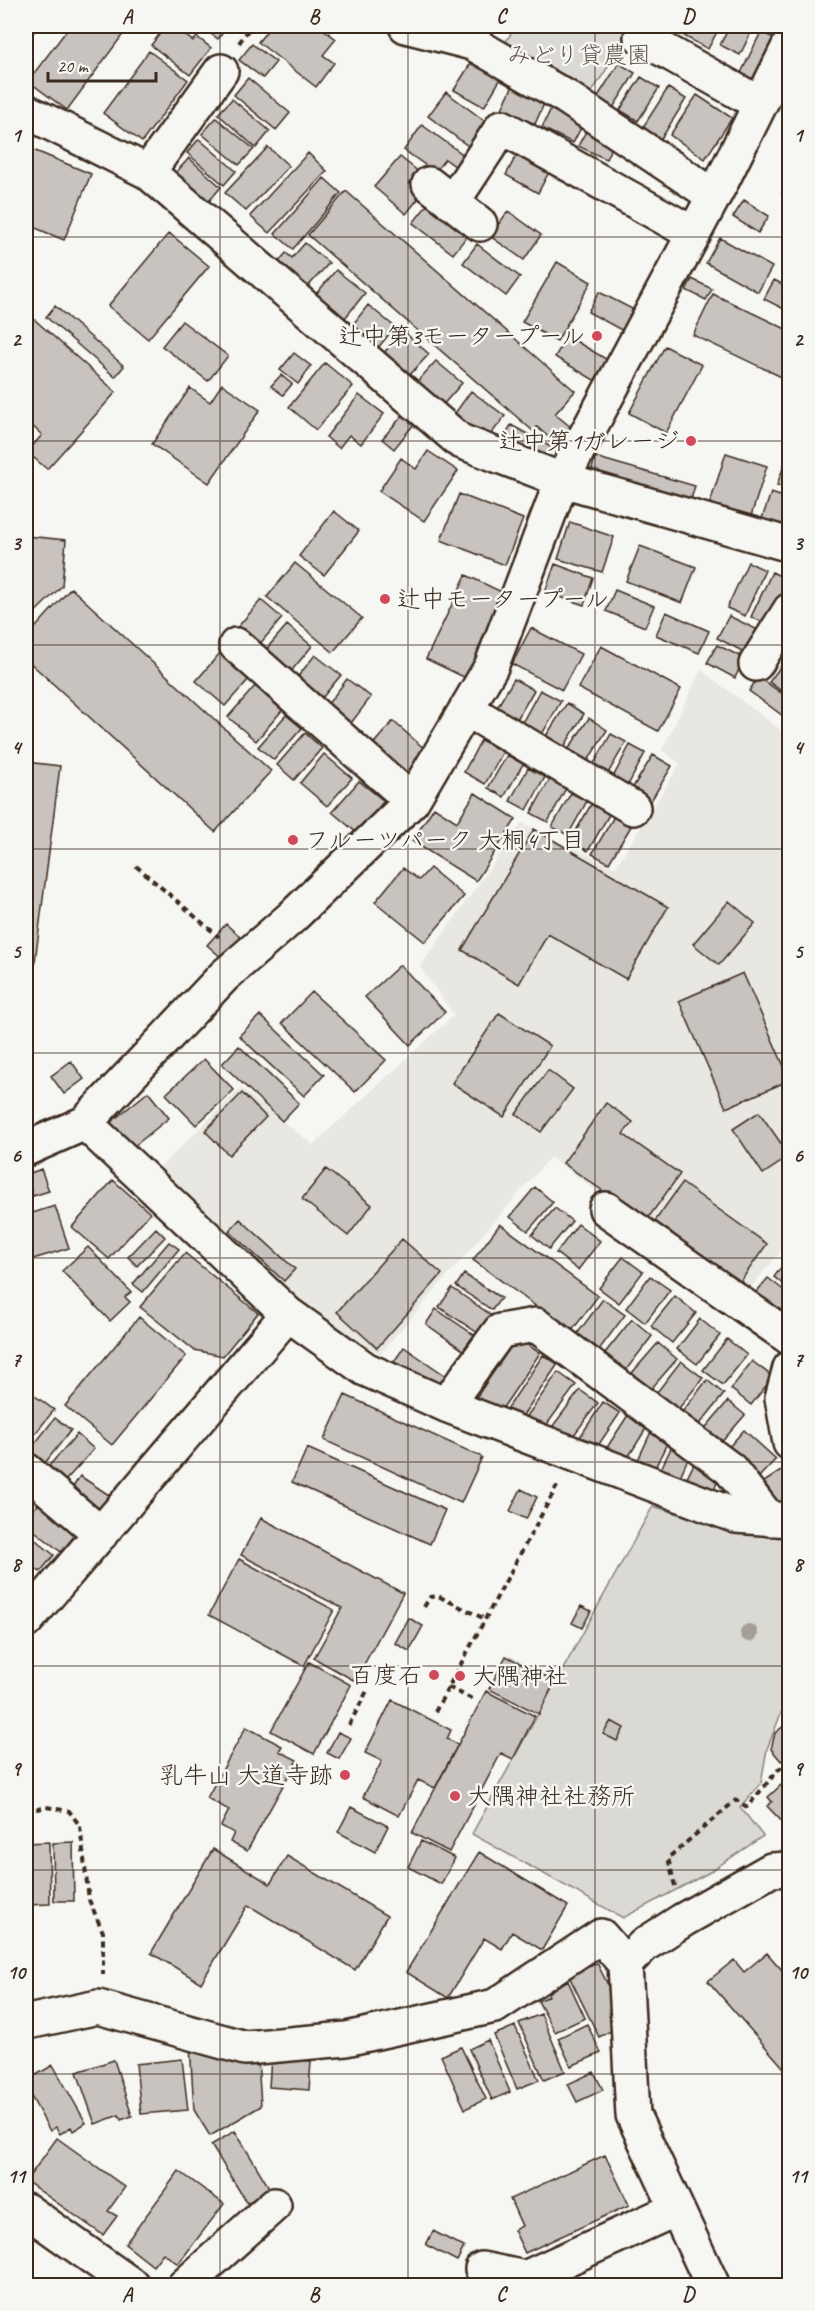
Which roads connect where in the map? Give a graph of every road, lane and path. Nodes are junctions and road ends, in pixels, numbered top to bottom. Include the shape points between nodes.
1 (406, 26) edge
2 (641, 37) dead end
3 (789, 44) edge
4 (221, 71) dead end
5 (774, 91) edge
6 (26, 111) edge
7 (148, 172) junction
8 (714, 196) junction
9 (480, 224) dead end
10 (694, 234) junction
11 (562, 480) junction
12 (789, 545) edge
13 (789, 610) edge
14 (237, 645) dead end
15 (756, 664) dead end
16 (466, 709) junction
17 (412, 801) junction
18 (633, 808) dead end
19 (136, 866) dead end
20 (245, 958) junction
21 (85, 1123) junction
22 (26, 1149) edge
23 (606, 1209) dead end
24 (288, 1314) junction
25 (789, 1338) edge
26 (789, 1368) edge
27 (446, 1405) junction
28 (789, 1443) edge
29 (574, 1455) junction
30 (26, 1470) edge
31 (779, 1519) edge
32 (101, 1534) junction
33 (424, 1607) dead end
34 (485, 1619) junction
35 (26, 1621) edge
36 (448, 1687) junction
37 (367, 1691) dead end
38 (476, 1701) dead end
39 (435, 1712) dead end
40 (349, 1725) dead end
41 (789, 1761) edge
42 (26, 1812) edge
43 (789, 1869) edge
44 (683, 1920) junction
45 (625, 1964) junction
46 (98, 2007) junction
47 (33, 2021) dead end
48 (274, 2205) dead end
49 (676, 2209) junction
50 (26, 2210) edge
51 (482, 2269) dead end
52 (133, 2286) edge
53 (184, 2286) edge
54 (713, 2286) edge

1 - 8 street via 472,43 566,97
2 - 5 street
3 - 5 street
4 - 7 street
5 - 8 street
6 - 7 street
7 - 11 street via 460,441
8 - 10 street
9 - 10 street via 440,193 502,127
10 - 11 street
11 - 12 street
11 - 16 street via 491,668
13 - 15 street
14 - 17 street
16 - 17 street
16 - 18 street
17 - 20 street
19 - 20 path
20 - 21 street
21 - 22 street
21 - 24 street
23 - 25 street
24 - 27 street via 365,1369
24 - 32 street
26 - 28 street via 782,1398
27 - 29 street
27 - 31 street via 500,1331 536,1325 730,1469
29 - 31 street via 736,1516
29 - 34 path
30 - 32 street
32 - 35 street
33 - 34 path via 430,1597 438,1596
34 - 36 path
36 - 38 path
36 - 39 path
37 - 40 path
41 - 44 path via 747,1807 736,1800 668,1858
42 - 46 path via 46,1807 69,1811 80,1826 89,1900 104,1932
43 - 44 street via 771,1870
44 - 45 street via 644,1944
45 - 46 street via 601,1936 495,2006 346,2039 245,2048
45 - 49 street via 633,2115
46 - 47 street
48 - 53 street
49 - 51 street via 525,2278
49 - 54 street
50 - 52 street

